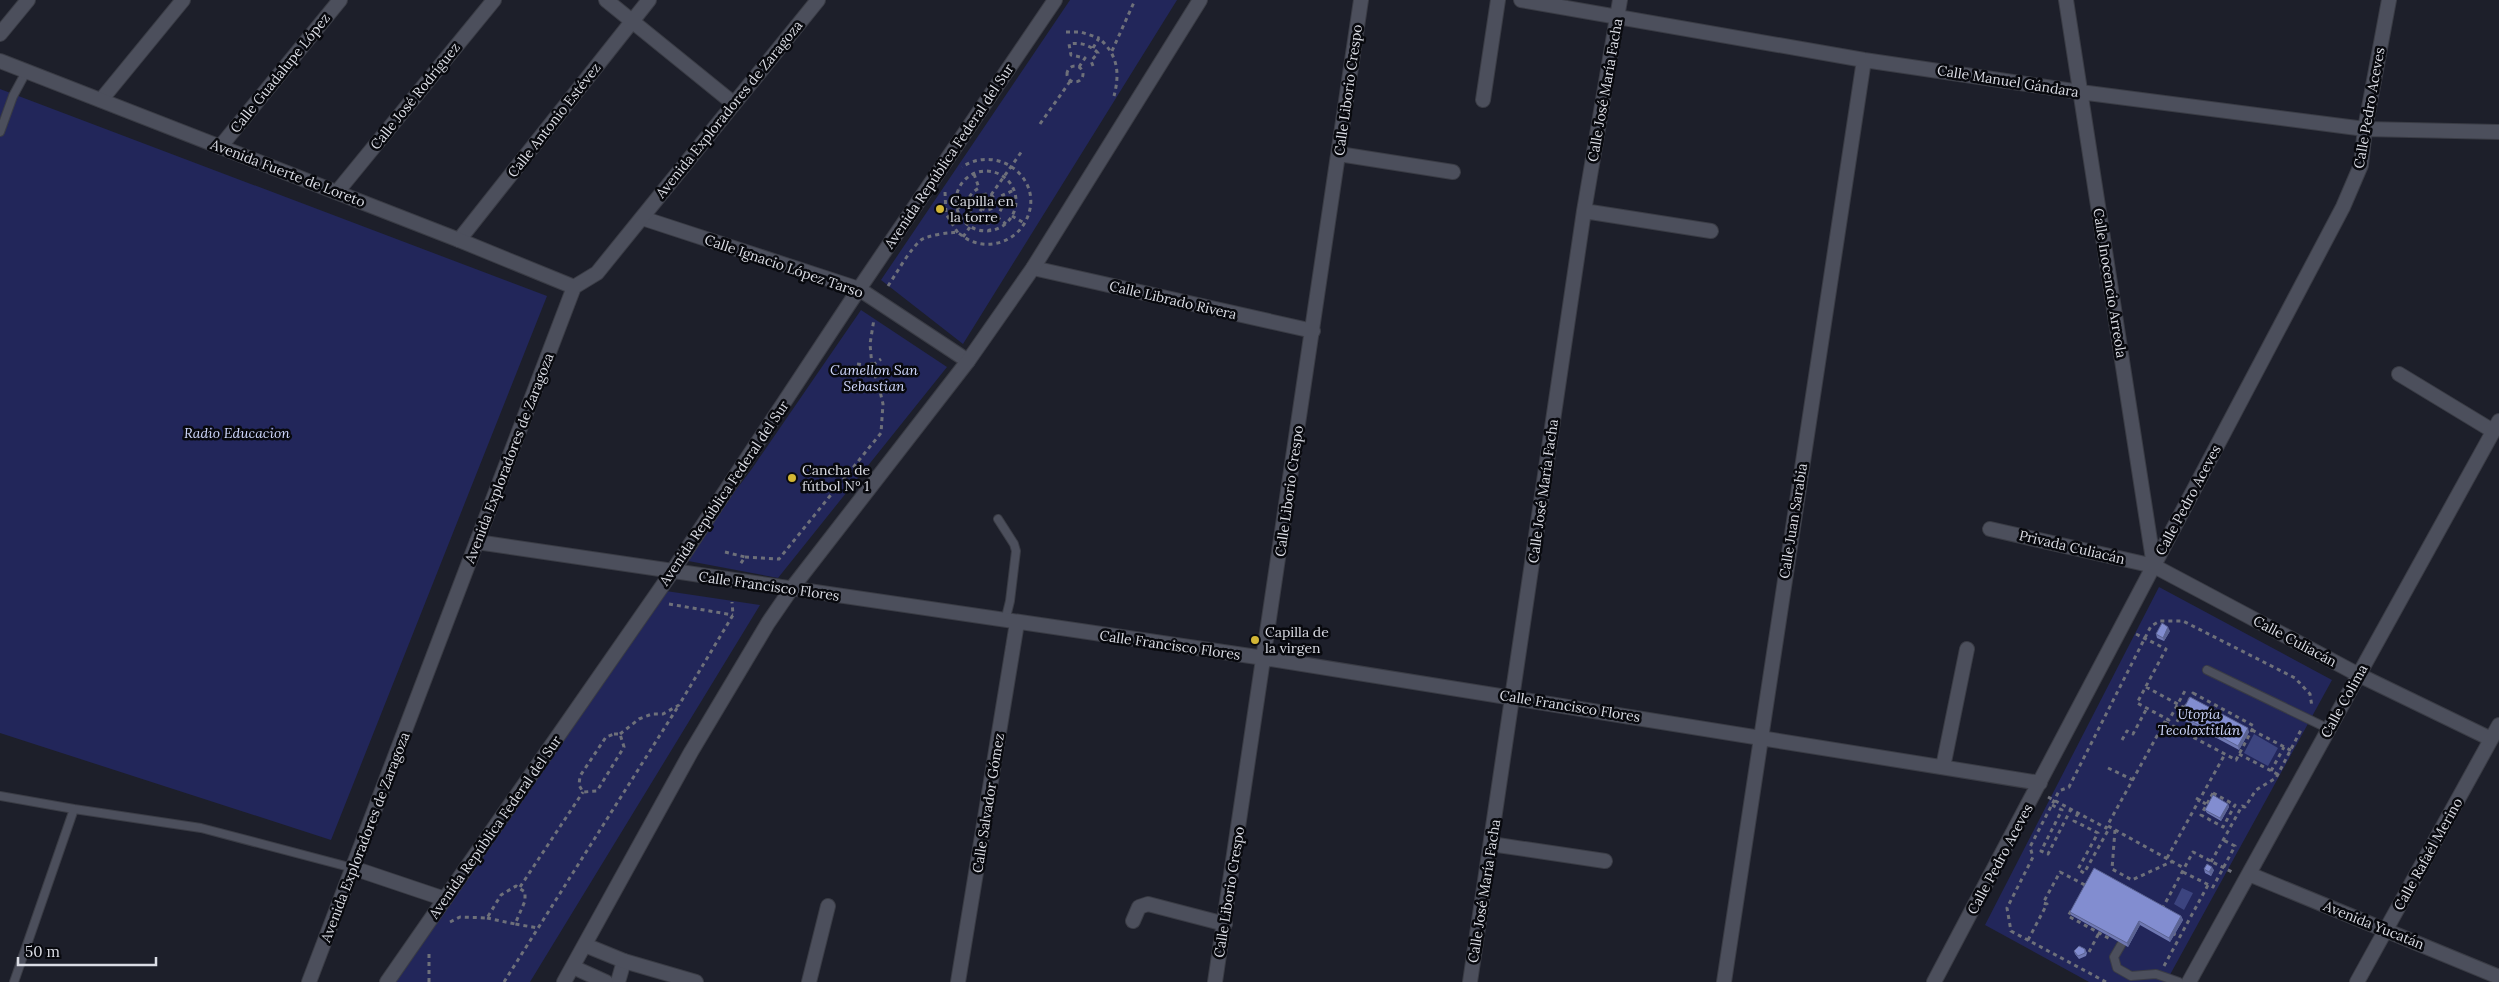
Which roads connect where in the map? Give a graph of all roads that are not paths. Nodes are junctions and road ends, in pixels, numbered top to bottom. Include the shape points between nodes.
1 (28, 0) edge
2 (183, 0) edge
3 (340, 0) edge
4 (494, 0) edge
5 (606, 0) edge
6 (649, 0) edge
7 (818, 0) edge
8 (1055, 0) edge
9 (1200, 0) edge
10 (1361, 0) edge
11 (1498, 0) edge
12 (1520, 0) edge
13 (1620, 0) edge
14 (2066, 0) edge
15 (2389, 0) edge
16 (1617, 17) junction
17 (632, 20) junction
18 (0, 34) edge
19 (1864, 60) junction
20 (0, 61) edge
21 (26, 72) junction
22 (2080, 92) junction
23 (100, 100) junction
24 (1483, 100) dead end
25 (733, 103) junction
26 (2365, 129) junction
27 (0, 132) edge
28 (2499, 132) edge
29 (220, 147) junction
30 (1338, 154) junction
31 (1453, 172) dead end
32 (337, 192) junction
33 (1584, 211) junction
34 (642, 218) junction
35 (1711, 231) dead end
36 (459, 240) junction
37 (1033, 268) junction
38 (574, 288) junction
39 (859, 289) junction
40 (1312, 332) junction
41 (968, 361) junction
42 (2399, 374) dead end
43 (2496, 426) edge
44 (998, 519) dead end
45 (1990, 529) dead end
46 (477, 542) junction
47 (2154, 566) junction
48 (672, 572) junction
49 (792, 588) junction
50 (1011, 622) junction
51 (1968, 649) dead end
52 (1264, 658) junction
53 (2207, 670) dead end
54 (2359, 675) junction
55 (1513, 697) junction
56 (2499, 725) edge
57 (2329, 729) junction
58 (1760, 737) junction
59 (2491, 740) junction
60 (1943, 767) junction
61 (2040, 783) junction
62 (0, 796) edge
63 (74, 809) junction
64 (1491, 844) junction
65 (1605, 861) dead end
66 (353, 868) junction
67 (2248, 877) junction
68 (445, 899) junction
69 (828, 906) dead end
70 (1133, 921) dead end
71 (1224, 924) junction
72 (2386, 930) junction
73 (585, 945) junction
74 (2121, 945) edge
75 (624, 962) junction
76 (573, 967) junction
77 (2499, 977) edge
78 (14, 982) edge
79 (309, 982) edge
80 (387, 982) edge
81 (564, 982) edge
82 (606, 982) edge
83 (618, 982) edge
84 (696, 982) edge
85 (810, 982) edge
86 (958, 982) edge
87 (1215, 982) edge
88 (1470, 982) edge
89 (1724, 982) edge
90 (1934, 982) edge
91 (2179, 982) edge
92 (2189, 982) edge
93 (2357, 982) edge

1 - 18 street
2 - 23 street
3 - 29 street, Calle Guadalupe López
4 - 32 street, Calle José Rodríguez
5 - 17 street
6 - 17 street, Calle Antonio Estévez
7 - 25 street, Avenida Exploradores de Zaragoza
8 - 39 street, Avenida República Federal del Sur
9 - 37 street
10 - 30 street, Calle Liborio Crespo
11 - 24 street
12 - 16 street, Calle Manuel Gándara
13 - 16 street, Calle José María Facha
14 - 22 street, Calle Inocencio Arreola
15 - 26 street, Calle Pedro Aceves
16 - 19 street, Calle Manuel Gándara
16 - 33 street, Calle José María Facha
17 - 25 street
17 - 36 street, Calle Antonio Estévez
19 - 22 street, Calle Manuel Gándara
19 - 58 street, Calle Juan Sarabia
20 - 21 street, Avenida Fuerte de Loreto
21 - 23 street, Avenida Fuerte de Loreto
21 - 27 lane
22 - 26 street, Calle Manuel Gándara
22 - 47 street, Calle Inocencio Arreola
23 - 29 street, Avenida Fuerte de Loreto
25 - 34 street, Avenida Exploradores de Zaragoza
26 - 28 street, Calle Manuel Gándara
26 - 47 street, Calle Pedro Aceves via 2360,165 2343,207
29 - 32 street, Avenida Fuerte de Loreto
30 - 31 street
30 - 40 street, Calle Liborio Crespo
32 - 36 street, Avenida Fuerte de Loreto
33 - 35 street
33 - 55 street, Calle José María Facha
34 - 38 street, Avenida Exploradores de Zaragoza via 597,273
34 - 39 street, Calle Ignacio López Tarso
36 - 38 street, Avenida Fuerte de Loreto
37 - 40 street, Calle Librado Rivera
37 - 41 street
38 - 46 street, Avenida Exploradores de Zaragoza
39 - 41 street, Calle Ignacio López Tarso
39 - 48 street, Avenida República Federal del Sur
40 - 52 street, Calle Liborio Crespo
41 - 49 street
42 - 43 street
43 - 54 street, Calle Colima
44 - 50 lane via 1016,551
45 - 47 street, Privada Culiacán
46 - 48 street, Calle Francisco Flores
46 - 66 street, Avenida Exploradores de Zaragoza
47 - 54 street, Calle Culiacán
47 - 61 street, Calle Pedro Aceves
48 - 49 street, Calle Francisco Flores
48 - 68 street, Avenida República Federal del Sur
49 - 50 street, Calle Francisco Flores
49 - 73 street via 691,752
50 - 52 street, Calle Francisco Flores
50 - 86 street, Calle Salvador Gómez
51 - 60 street
52 - 55 street, Calle Francisco Flores
52 - 71 street, Calle Liborio Crespo
53 - 57 lane
54 - 57 street, Calle Colima
54 - 59 street, Calle Culiacán
55 - 58 street, Calle Francisco Flores
55 - 64 street, Calle José María Facha
56 - 59 street, Calle Rafaél Merino
57 - 67 street, Calle Colima
58 - 60 street, Calle Francisco Flores
58 - 89 street, Calle Juan Sarabia
59 - 72 street, Calle Rafaél Merino
60 - 61 street, Calle Francisco Flores
61 - 90 street, Calle Pedro Aceves
62 - 63 lane
63 - 66 lane via 201,828
63 - 78 lane
64 - 65 street
64 - 88 street, Calle José María Facha
66 - 68 street
66 - 79 street, Avenida Exploradores de Zaragoza
67 - 72 street, Avenida Yucatán
67 - 92 street, Calle Colima
68 - 80 street, Avenida República Federal del Sur
69 - 85 street
70 - 71 street via 1138,907 1148,904
71 - 87 street, Calle Liborio Crespo
72 - 77 street, Avenida Yucatán
72 - 93 street, Calle Rafaél Merino
73 - 75 street
73 - 76 street
74 - 91 lane via 2114,957 2117,968 2131,976 2156,974
75 - 83 street
75 - 84 street
76 - 81 street
76 - 82 street

